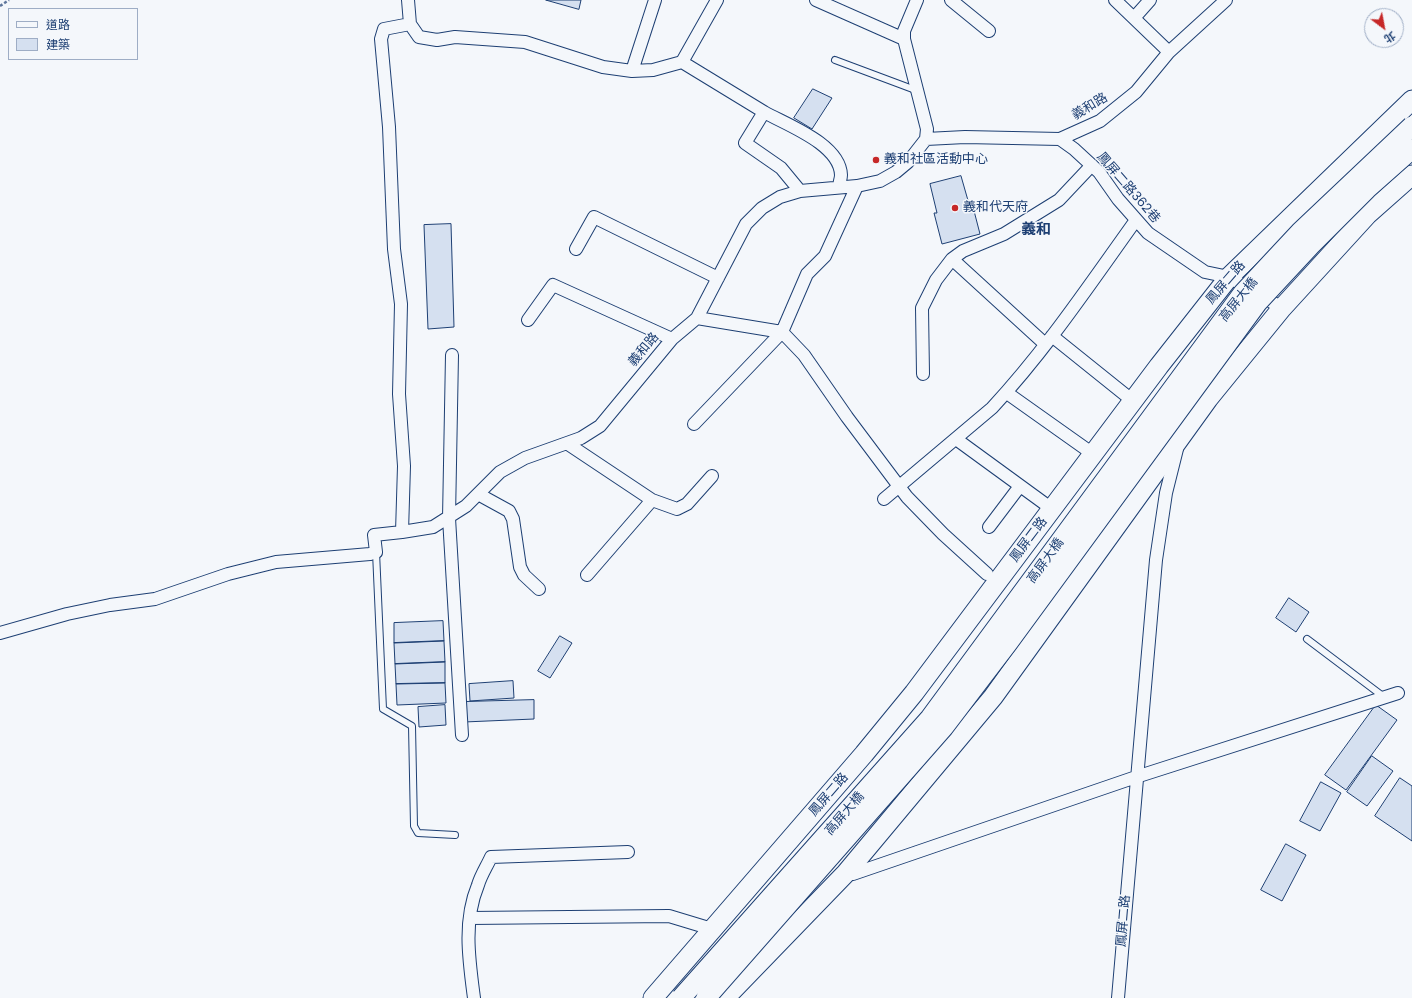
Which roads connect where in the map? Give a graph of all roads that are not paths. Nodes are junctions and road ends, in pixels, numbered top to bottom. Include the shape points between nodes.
1 (408, 0) edge
2 (655, 0) edge
3 (717, 0) edge
4 (816, 0) edge
5 (916, 0) edge
6 (951, 0) edge
7 (1115, 0) edge
8 (1150, 0) edge
9 (1226, 0) edge
10 (1134, 18) junction
11 (410, 24) junction
12 (989, 31) dead end
13 (904, 39) junction
14 (1168, 52) junction
15 (835, 60) dead end
16 (682, 62) junction
17 (632, 71) junction
18 (918, 91) junction
19 (1412, 100) edge
20 (764, 112) junction
21 (1412, 126) edge
22 (926, 139) junction
23 (1060, 140) junction
24 (1412, 149) edge
25 (1092, 165) junction
26 (1412, 175) edge
27 (857, 186) junction
28 (839, 187) junction
29 (800, 191) junction
30 (1136, 220) junction
31 (576, 249) dead end
32 (952, 259) junction
33 (1229, 277) junction
34 (718, 278) junction
35 (1282, 308) junction
36 (697, 318) junction
37 (528, 320) dead end
38 (782, 332) junction
39 (672, 339) junction
40 (1048, 340) junction
41 (452, 355) dead end
42 (924, 374) dead end
43 (1007, 393) junction
44 (1133, 401) junction
45 (694, 424) dead end
46 (956, 439) junction
47 (1180, 440) junction
48 (568, 444) junction
49 (1093, 454) junction
50 (712, 476) dead end
51 (1020, 486) junction
52 (900, 487) junction
53 (478, 494) junction
54 (884, 499) dead end
55 (652, 500) junction
56 (1052, 509) junction
57 (449, 518) junction
58 (989, 526) dead end
59 (402, 532) junction
60 (376, 552) junction
61 (987, 574) dead end
62 (587, 575) dead end
63 (538, 589) dead end
64 (0, 633) edge
65 (1307, 639) dead end
66 (1398, 693) dead end
67 (1384, 697) junction
68 (462, 734) dead end
69 (1136, 777) junction
70 (455, 835) dead end
71 (628, 852) dead end
72 (846, 873) junction
73 (470, 918) junction
74 (712, 929) junction
75 (655, 995) edge
76 (474, 998) edge
77 (681, 998) edge
78 (706, 998) edge
79 (726, 998) edge
80 (1118, 998) edge

1 - 11 street
2 - 17 street
3 - 16 street
4 - 13 street
5 - 13 street via 904,31
6 - 12 street
7 - 10 street
8 - 10 street
9 - 14 street, 義和路
10 - 14 street
11 - 17 street via 419,37 437,40 455,37 525,42 603,67
11 - 59 street via 384,29 381,39 389,127 394,250 401,304 399,394 404,476
13 - 18 street
14 - 23 street, 義和路 via 1136,92 1111,113
15 - 18 lane
16 - 17 street via 652,70
16 - 20 street
18 - 22 street via 927,129
19 - 33 main road, 鳳屏二路
20 - 28 street via 809,135 824,146 837,161 841,175
20 - 29 street via 745,143 781,168
21 - 77 main road, 高屏大橋, bridge via 1300,232 1243,293 930,718
22 - 23 street, 義和路 via 973,137
22 - 27 street, 義和路 via 908,162 896,172 880,181
23 - 25 street, 鳳屏二路362巷
24 - 78 main road, 高屏大橋, bridge via 1367,189 1258,302 948,721
25 - 30 street, 鳳屏二路362巷
25 - 32 street via 1059,200 1004,234 962,251
26 - 35 main road, 鳳屏二路 via 1367,215
27 - 28 street, 義和路
27 - 38 street via 825,256 807,274
28 - 29 street, 義和路
29 - 34 street, 義和路 via 780,197 762,208 746,224
30 - 33 street, 鳳屏二路362巷 via 1148,233 1204,272
30 - 40 street
31 - 34 street via 594,217
32 - 40 street
32 - 42 street via 936,280 922,308
33 - 35 street, 鳳屏二路362巷
33 - 44 main road, 鳳屏二路
34 - 36 street, 義和路
35 - 47 main road, 鳳屏二路 via 1208,399
36 - 38 street
36 - 39 street, 義和路
37 - 39 street via 553,285
38 - 45 street
38 - 52 street via 804,355 847,418
39 - 48 street, 義和路 via 600,426
40 - 43 street
40 - 44 street
41 - 57 street
43 - 46 street
43 - 49 street
44 - 49 main road, 鳳屏二路
46 - 51 street
46 - 52 street
47 - 69 street, 鳳屏二路 via 1166,493 1156,560
47 - 72 main road, 鳳屏二路 via 993,697
48 - 53 street, 義和路 via 525,458 500,472
48 - 55 street
49 - 56 main road, 鳳屏二路
50 - 55 street via 683,508 677,509
51 - 56 street
51 - 58 street
52 - 54 street
52 - 61 street via 943,534
53 - 57 street, 義和路
53 - 63 street via 509,511 513,519 520,567
55 - 62 street
56 - 74 main road, 鳳屏二路 via 914,693
57 - 59 street, 義和路 via 433,527
57 - 68 street
59 - 60 street, 義和路 via 374,535
60 - 64 street via 276,562 228,574 155,599 88,609
60 - 70 lane via 383,709 412,726 414,826 418,832
65 - 67 lane
66 - 67 street
67 - 69 street
69 - 72 street via 853,874
69 - 80 street, 鳳屏二路
71 - 73 street via 491,857 477,886
72 - 79 main road, 鳳屏二路
73 - 74 street via 669,916
73 - 76 street via 468,950
74 - 75 main road, 鳳屏二路

